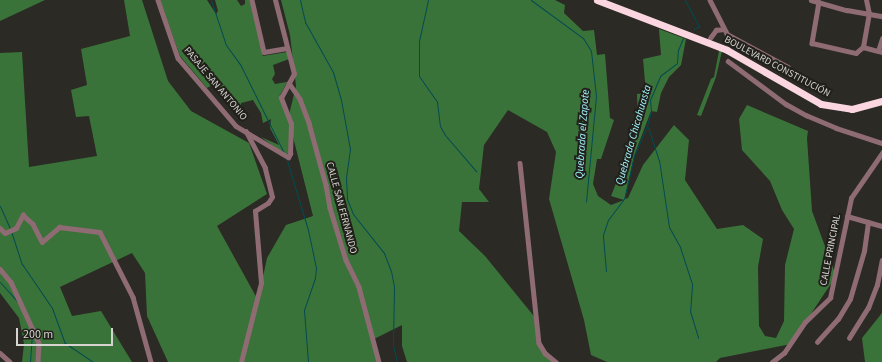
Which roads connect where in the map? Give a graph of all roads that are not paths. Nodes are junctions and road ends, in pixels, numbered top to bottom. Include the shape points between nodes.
1 (158, 0) edge
2 (252, 0) edge
3 (275, 0) edge
4 (597, 0) edge
5 (610, 0) edge
6 (710, 0) edge
7 (811, 0) edge
8 (866, 0) edge
9 (819, 2) junction
10 (869, 14) junction
11 (882, 16) edge
12 (723, 29) junction
13 (710, 38) junction
14 (882, 39) edge
15 (863, 47) junction
16 (287, 48) junction
17 (880, 51) edge
18 (728, 61) dead end
19 (788, 67) dead end
20 (289, 83) junction
21 (882, 96) edge
22 (882, 101) edge
23 (246, 132) junction
24 (882, 143) edge
25 (882, 153) edge
26 (520, 163) dead end
27 (847, 216) junction
28 (868, 222) junction
29 (882, 226) edge
30 (0, 228) edge
31 (882, 260) edge
32 (0, 269) edge
33 (849, 338) dead end
34 (817, 342) dead end
35 (0, 353) edge
36 (10, 362) edge
37 (38, 362) edge
38 (152, 362) edge
39 (241, 362) edge
40 (380, 362) edge
41 (556, 362) edge
42 (772, 362) edge

1 - 23 street, PASAJE SAN ANTONIO via 178,58 232,122
2 - 16 street via 264,52
3 - 16 street
4 - 22 highway, BOULEVARD CONSTITUCIÓN via 727,50 821,104 852,109
5 - 13 highway, BOULEVARD CONSTITUCIÓN
6 - 12 street
7 - 9 street
8 - 10 street
9 - 10 street
9 - 15 street via 812,43 856,53
10 - 11 street
10 - 15 street
12 - 13 street via 716,30
12 - 19 street via 727,34
13 - 21 highway, BOULEVARD CONSTITUCIÓN via 827,102 856,104
14 - 17 street
15 - 17 street
16 - 20 street via 294,74
18 - 24 street via 786,104 806,115
20 - 23 street, PASAJE SAN ANTONIO via 281,98 291,124 289,157 286,158 278,149
20 - 40 street, CALLE SAN FERNANDO via 300,99 309,124 330,208 346,260 357,280
23 - 39 street via 265,168 272,196 268,203 255,210 261,283
25 - 27 street, CALLE PRINCIPAL via 851,198
26 - 41 street via 539,343 545,353
27 - 28 street
27 - 42 street, CALLE PRINCIPAL via 830,298 805,322 784,353
28 - 29 street
28 - 34 street via 864,251 850,299 838,320
30 - 38 street via 5,233 18,227 23,215 33,224 42,242 59,227 100,232 133,297
31 - 33 street via 877,285 868,308
32 - 37 street via 11,282 39,343
35 - 36 street

